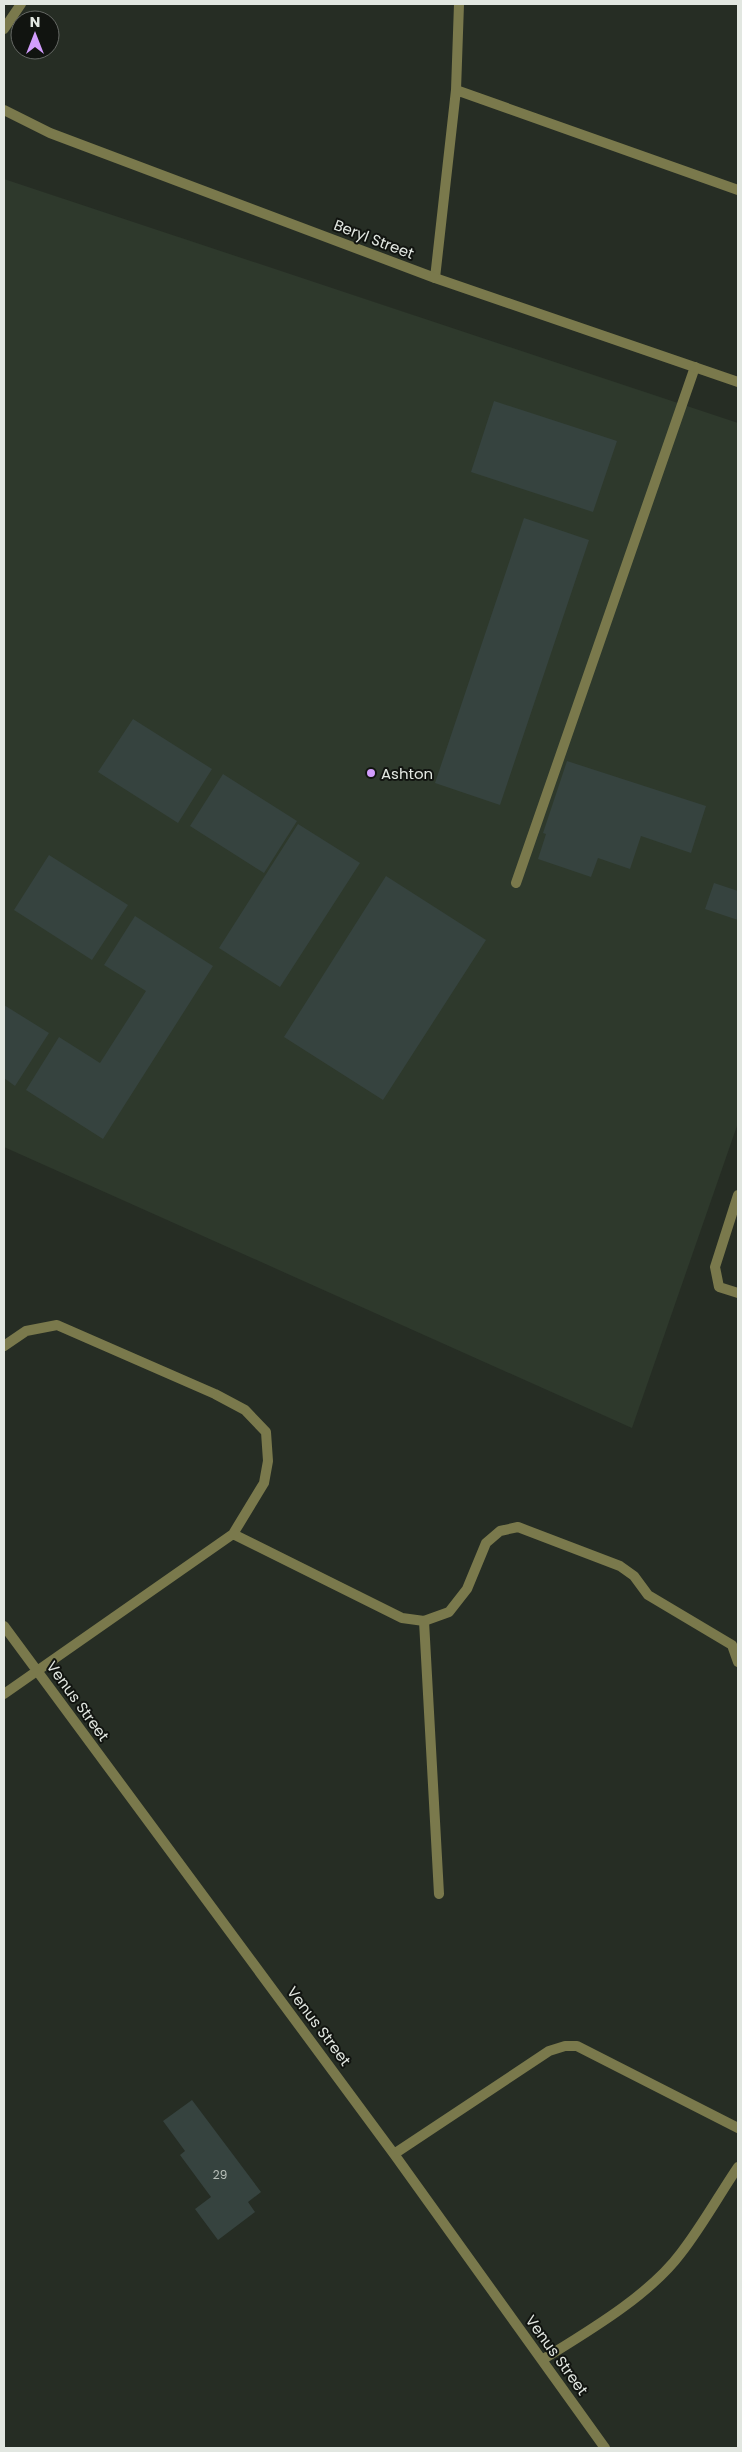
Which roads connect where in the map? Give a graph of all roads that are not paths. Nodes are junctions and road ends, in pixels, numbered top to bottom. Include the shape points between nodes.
1 (21, 4) edge
2 (459, 4) edge
3 (4, 29) edge
4 (456, 90) junction
5 (4, 110) edge
6 (738, 190) edge
7 (435, 278) junction
8 (696, 367) junction
9 (738, 382) edge
10 (516, 883) dead end
11 (738, 1195) edge
12 (738, 1293) edge
13 (4, 1346) edge
14 (233, 1534) junction
15 (424, 1621) junction
16 (4, 1626) edge
17 (738, 1662) edge
18 (38, 1672) junction
19 (4, 1694) edge
20 (439, 1894) dead end
21 (738, 2128) edge
22 (394, 2154) junction
23 (738, 2167) edge
24 (542, 2360) junction
25 (605, 2448) edge

1 - 3 street
2 - 4 street
4 - 6 street
4 - 7 street
5 - 7 street, Beryl Street via 50,133
7 - 8 street, Beryl Street
8 - 9 street, Beryl Street
8 - 10 street
11 - 12 street via 715,1267 719,1286
13 - 14 street via 26,1330 57,1325 245,1410 266,1432 268,1461 264,1484
14 - 15 street via 402,1618
14 - 18 street
15 - 17 street via 449,1612 467,1589 486,1543 500,1531 518,1528 620,1566 634,1576 648,1595 732,1645
15 - 20 street
16 - 18 street, Venus Street
18 - 19 street
18 - 22 street, Venus Street
21 - 22 street via 577,2046 565,2046 549,2050
22 - 24 street, Venus Street
23 - 24 street via 681,2254 656,2280 592,2328
24 - 25 street, Venus Street

